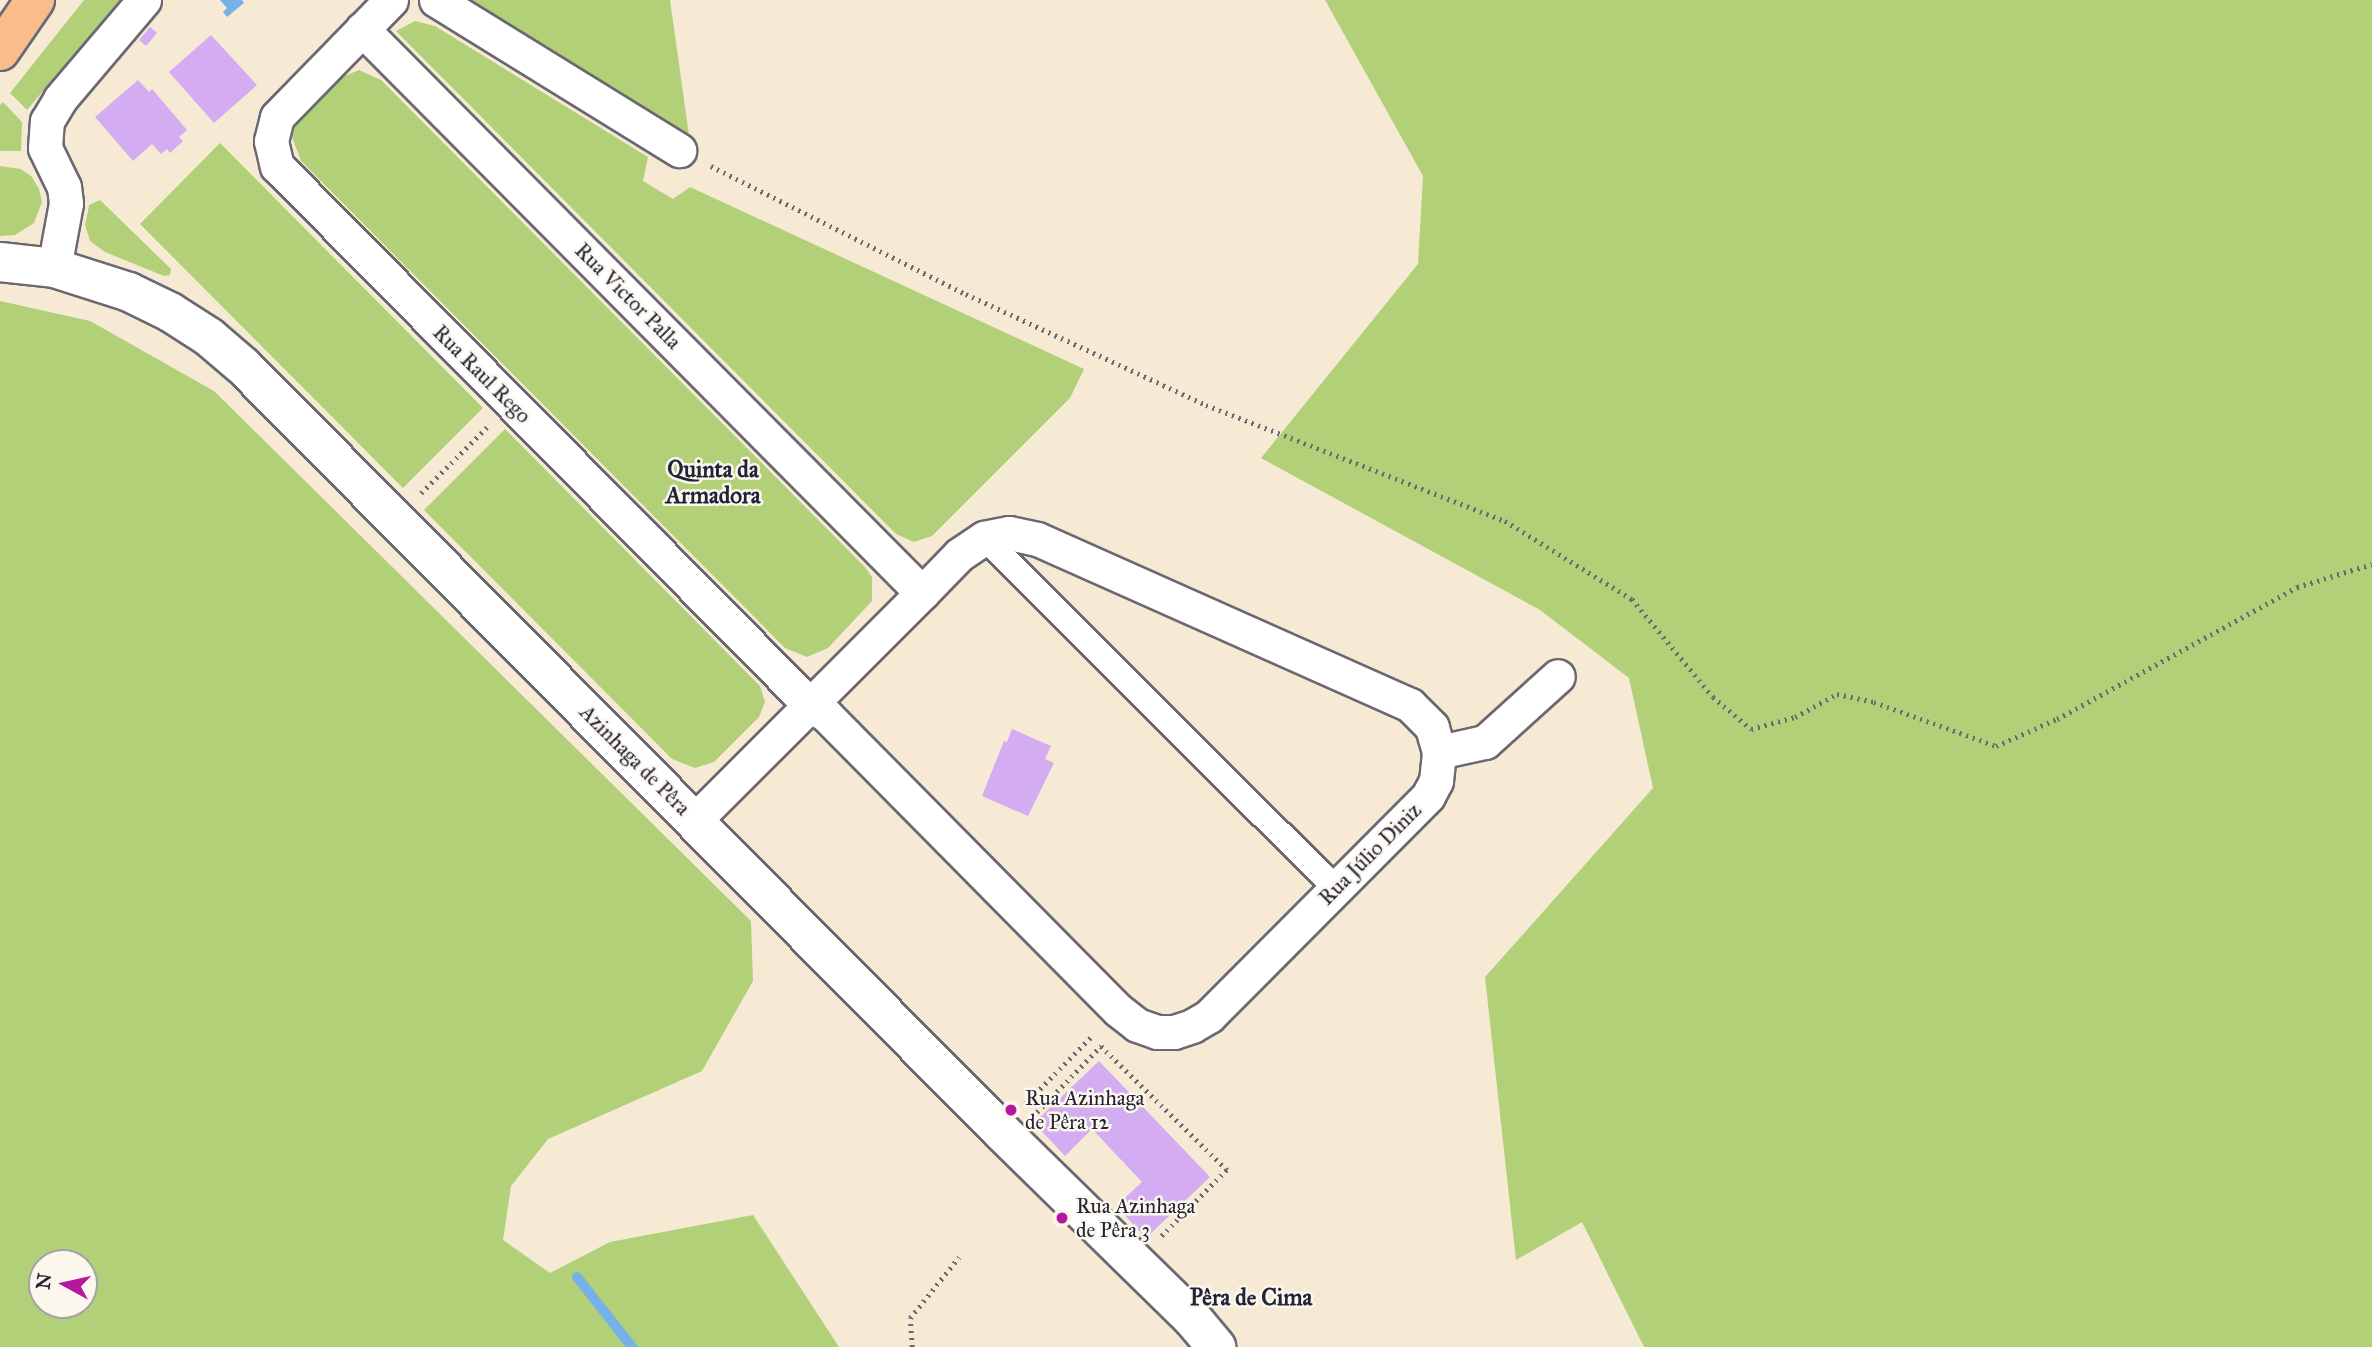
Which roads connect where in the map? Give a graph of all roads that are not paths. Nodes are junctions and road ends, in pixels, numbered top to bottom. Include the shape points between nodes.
1 (35, 0) edge
2 (144, 0) edge
3 (391, 0) edge
4 (436, 0) edge
5 (362, 29) junction
6 (0, 51) edge
7 (693, 157) road end
8 (0, 262) edge
9 (54, 268) junction
10 (984, 538) junction
11 (922, 593) junction
12 (1558, 676) dead end
13 (810, 705) junction
14 (1439, 752) junction
15 (695, 820) junction
16 (1336, 889) junction
17 (1216, 1347) edge

1 - 6 main road
2 - 9 street via 60,99 47,121 45,148 64,187 66,203
3 - 5 street
4 - 7 street
5 - 11 street, Rua Victor Palla
5 - 13 street, Rua Raul Rego via 277,117 271,141 277,166
8 - 9 street, Azinhaga de Pêra
9 - 15 street, Azinhaga de Pêra via 129,292 170,312 244,367
10 - 11 street via 959,555
10 - 14 street via 1009,533 1037,539 1410,705 1432,727
10 - 16 street
11 - 13 street
12 - 14 street via 1485,742
13 - 15 street
13 - 16 street, Rua Júlio Diniz via 826,715 1118,1010 1137,1025 1157,1032 1174,1032 1209,1016
14 - 16 street, Rua Júlio Diniz via 1436,781 1428,796
15 - 17 street, Azinhaga de Pêra

